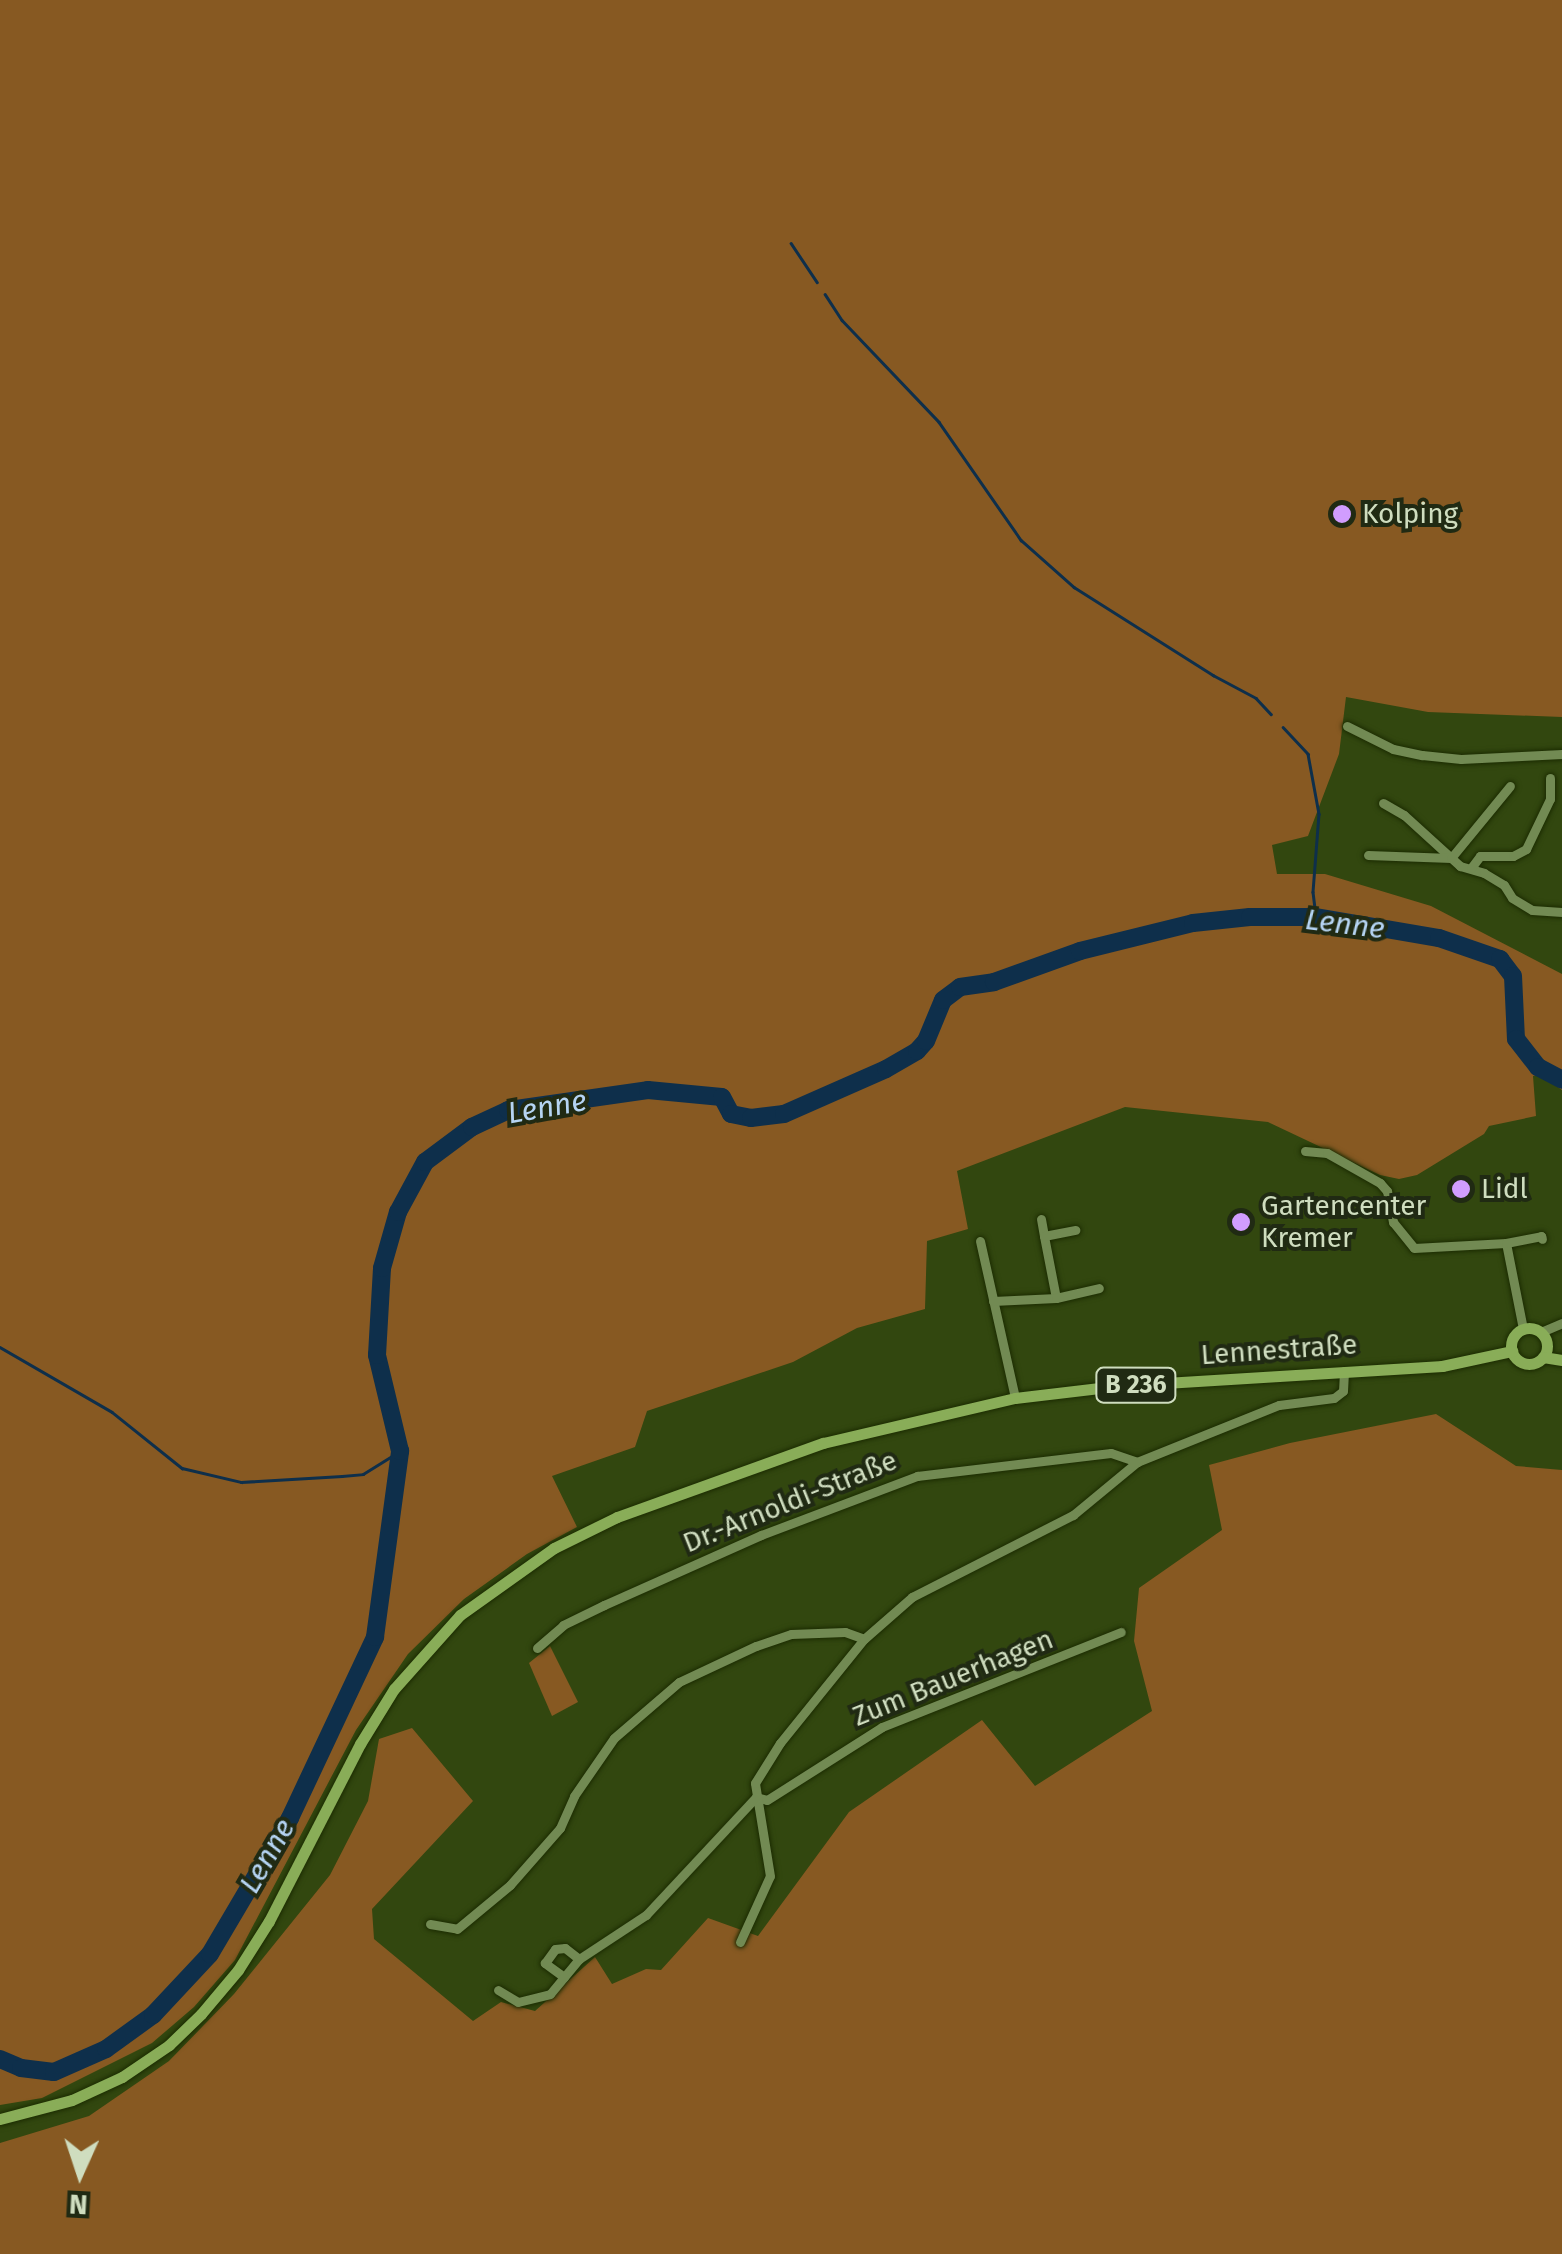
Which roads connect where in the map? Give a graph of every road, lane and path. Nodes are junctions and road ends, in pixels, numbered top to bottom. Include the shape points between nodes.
1 (1347, 726) dead end
2 (1562, 754) edge
3 (1550, 778) dead end
4 (1510, 786) dead end
5 (1550, 798) junction
6 (1562, 799) edge
7 (1383, 803) dead end
8 (1368, 855) dead end
9 (1451, 858) junction
10 (1471, 868) junction
11 (1562, 912) edge
12 (1304, 1151) dead end
13 (1041, 1219) dead end
14 (1075, 1230) dead end
15 (1044, 1236) junction
16 (1542, 1239) dead end
17 (980, 1241) dead end
18 (1506, 1243) junction
19 (1099, 1288) dead end
20 (1056, 1298) junction
21 (993, 1301) junction
22 (1562, 1323) edge
23 (1522, 1329) junction
24 (1541, 1332) junction
25 (1512, 1351) junction
26 (1543, 1356) junction
27 (1562, 1360) edge
28 (1344, 1371) junction
29 (1015, 1398) junction
30 (1137, 1462) junction
31 (1121, 1632) dead end
32 (864, 1639) junction
33 (537, 1648) dead end
34 (756, 1797) junction
35 (430, 1924) dead end
36 (740, 1942) dead end
37 (579, 1959) junction
38 (564, 1977) junction
39 (498, 1990) dead end
40 (0, 2120) edge

1 - 2 street via 1422,755
3 - 5 street
4 - 9 street
5 - 6 street
5 - 10 street via 1526,849 1514,856 1480,856
7 - 9 street
8 - 9 street
9 - 10 street
10 - 11 street via 1532,910
12 - 18 street via 1328,1153 1380,1183 1393,1222 1414,1248
13 - 15 street
14 - 15 street
15 - 20 street
16 - 18 street
17 - 21 street
18 - 23 street
19 - 20 street
20 - 21 street
21 - 29 street
22 - 24 street
23 - 24 main road
23 - 25 main road
24 - 26 main road
25 - 26 main road, B 236 via 1524,1363
25 - 28 main road, Lennestraße / B 236 via 1442,1366
26 - 27 main road, B 236
28 - 29 main road, Lennestraße / B 236
28 - 30 street, Dr.-Arnoldi-Straße via 1344,1386 1334,1398 1279,1405
29 - 40 main road, Lennestraße / B 236 via 823,1444 617,1517 486,1593 394,1690 269,1921 202,2014 122,2077 72,2100
30 - 32 street via 1073,1515 912,1597
30 - 33 street, Dr.-Arnoldi-Straße via 1112,1454 917,1476 621,1597 574,1619
31 - 34 street, Zum Bauerhagen via 882,1727 767,1800
32 - 34 street via 780,1743 755,1783
32 - 35 street via 845,1632 791,1634 679,1682 614,1738 560,1828 510,1885 457,1929
34 - 36 street via 770,1876
34 - 37 street via 646,1915
37 - 38 street
37 - 38 street via 566,1948 555,1949 545,1964
38 - 39 street via 550,1994 528,2002

